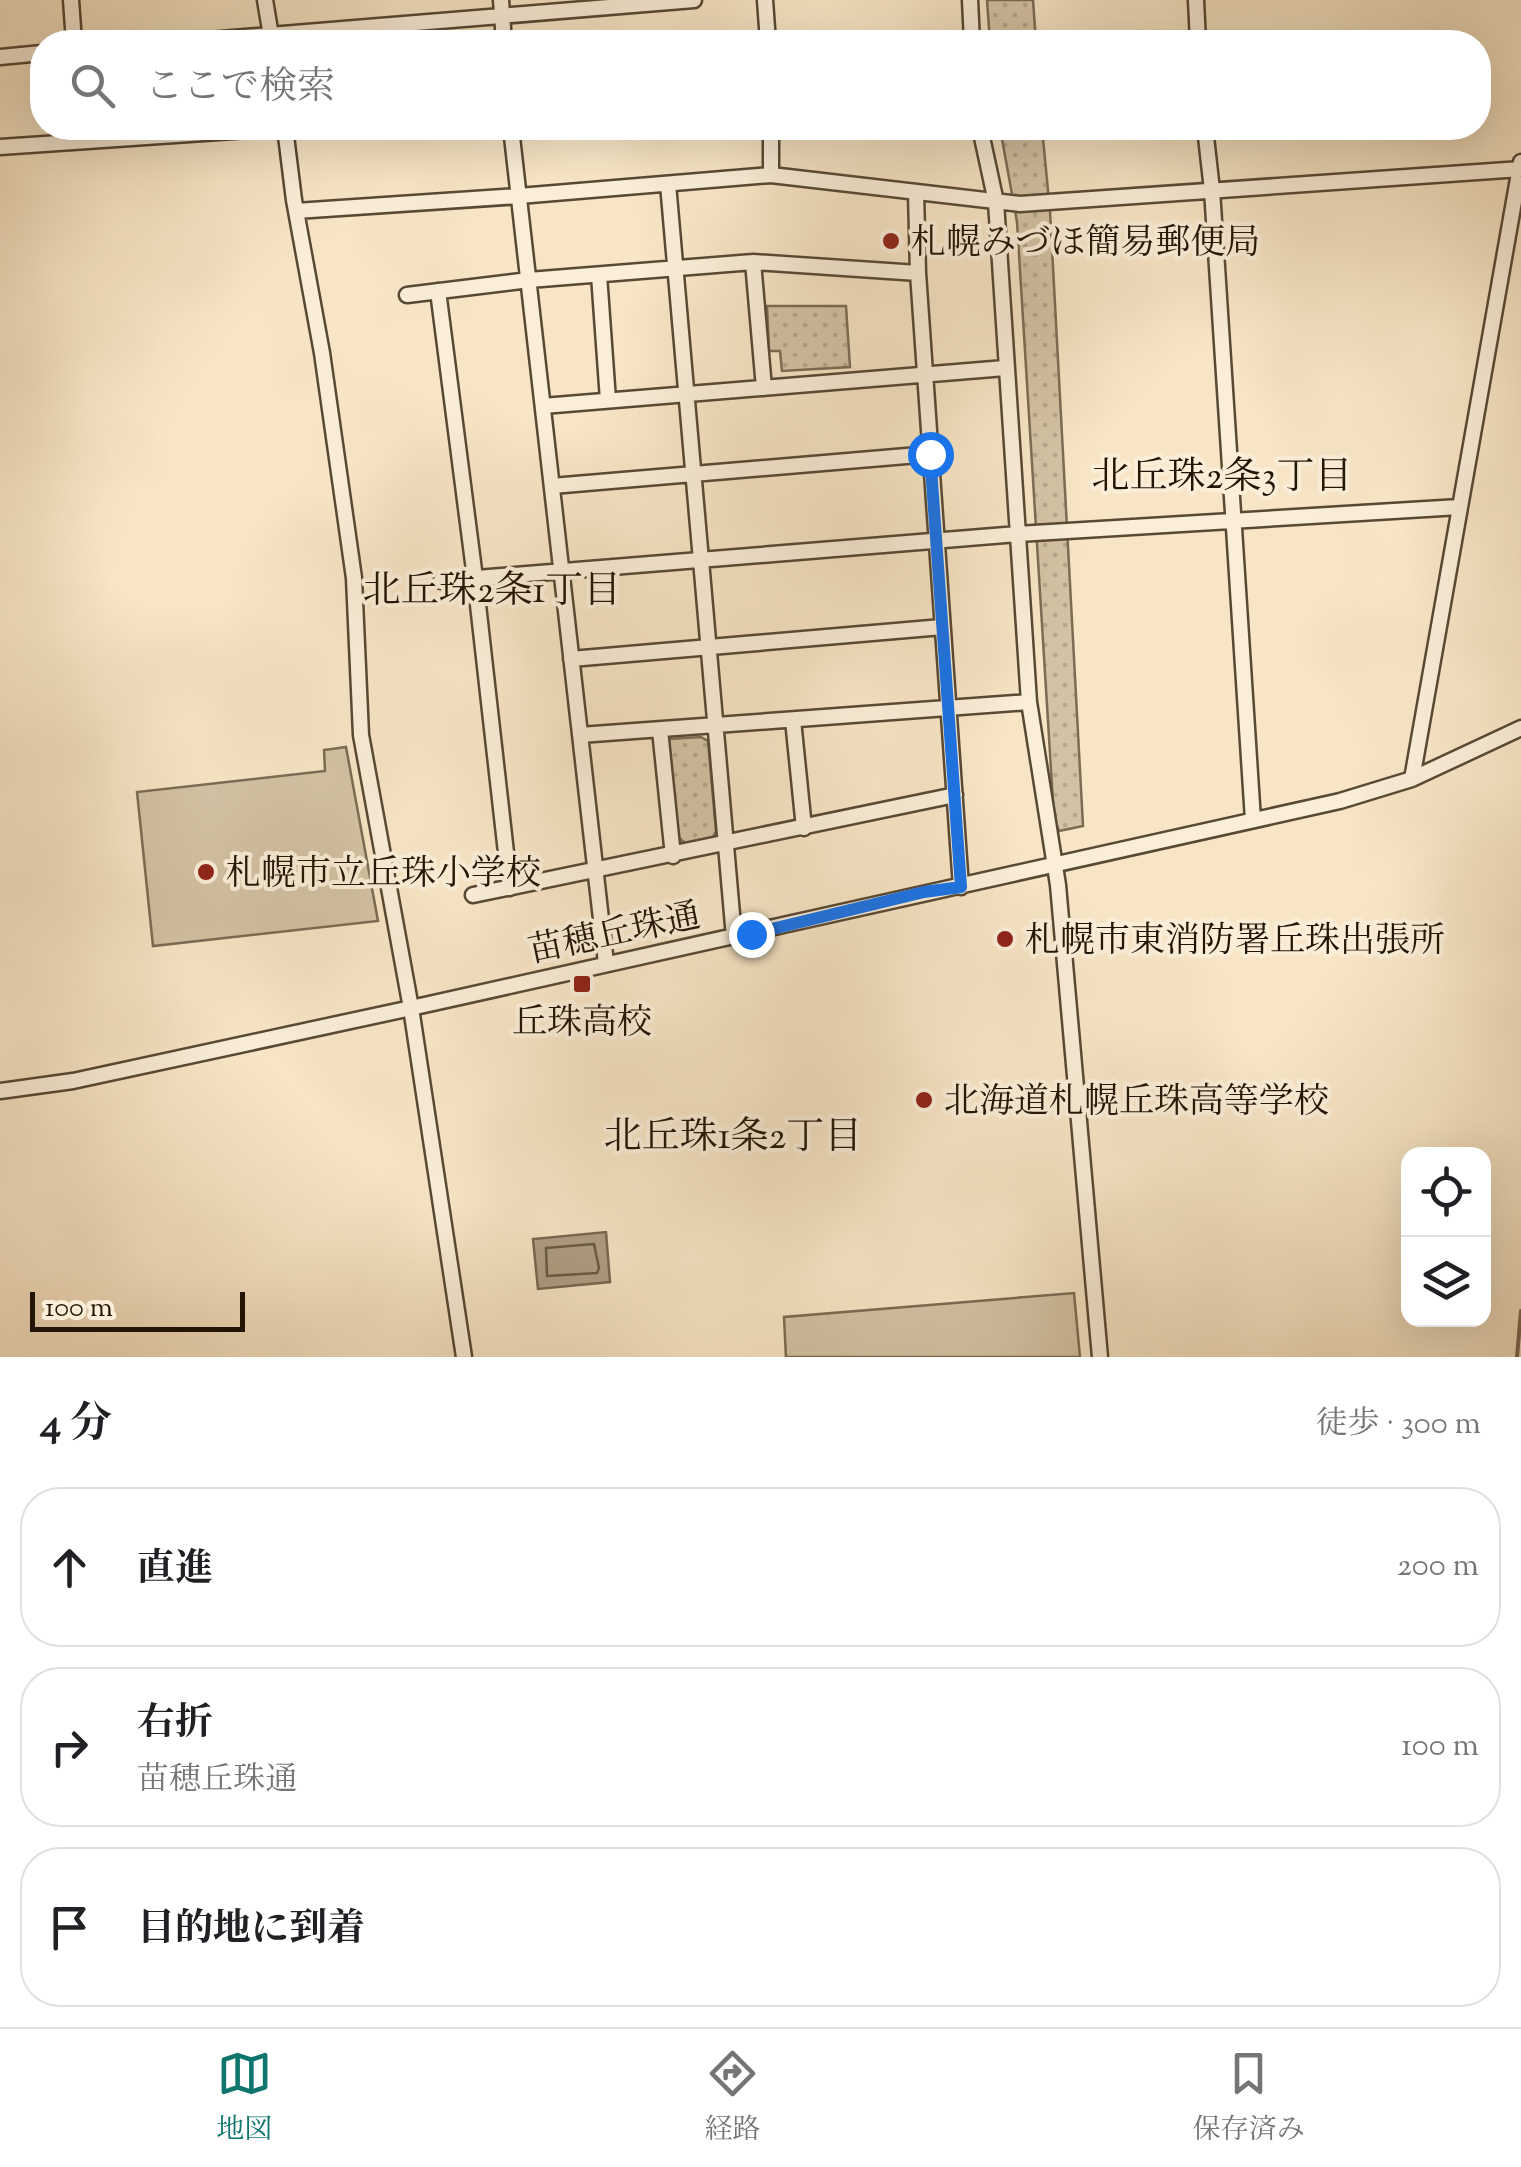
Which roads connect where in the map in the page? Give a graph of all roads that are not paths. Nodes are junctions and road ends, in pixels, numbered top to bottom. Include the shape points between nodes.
1 (70, 0) edge
2 (265, 0) edge
3 (502, 0) edge
4 (694, 0) edge
5 (765, 0) edge
6 (970, 0) edge
7 (1196, 0) edge
8 (502, 18) junction
9 (73, 30) edge
10 (270, 30) edge
11 (377, 30) edge
12 (503, 30) edge
13 (767, 30) edge
14 (971, 30) edge
15 (1197, 30) edge
16 (30, 54) edge
17 (0, 56) edge
18 (45, 140) edge
19 (284, 140) edge
20 (513, 140) edge
21 (771, 140) edge
22 (983, 140) edge
23 (1206, 140) edge
24 (0, 147) edge
25 (1521, 166) edge
26 (772, 175) junction
27 (668, 184) junction
28 (1212, 190) junction
29 (916, 193) junction
30 (519, 196) junction
31 (996, 202) junction
32 (296, 211) junction
33 (753, 262) junction
34 (674, 268) junction
35 (918, 273) junction
36 (599, 275) junction
37 (528, 280) junction
38 (438, 291) junction
39 (407, 295) dead end
40 (1005, 368) junction
41 (924, 376) junction
42 (764, 388) junction
43 (684, 393) junction
44 (608, 400) junction
45 (543, 406) junction
46 (930, 454) junction
47 (691, 474) junction
48 (552, 486) junction
49 (1459, 507) junction
50 (1232, 519) junction
51 (1018, 534) junction
52 (935, 541) junction
53 (700, 559) junction
54 (562, 570) junction
55 (475, 578) junction
56 (441, 581) dead end
57 (942, 627) junction
58 (710, 647) junction
59 (572, 660) junction
60 (1029, 702) junction
61 (948, 708) junction
62 (793, 720) junction
63 (715, 726) junction
64 (1521, 728) edge
65 (660, 730) junction
66 (580, 735) junction
67 (1412, 779) junction
68 (955, 796) junction
69 (1254, 820) junction
70 (804, 828) junction
71 (727, 844) junction
72 (672, 856) junction
73 (1054, 865) junction
74 (596, 872) junction
75 (961, 887) junction
76 (510, 888) junction
77 (473, 895) dead end
78 (734, 938) junction
79 (606, 963) junction
80 (411, 1008) junction
81 (0, 1090) edge
82 (464, 1357) edge
83 (1100, 1357) edge

1 - 9 street
2 - 10 street
3 - 8 street
4 - 8 street
5 - 13 street
6 - 14 street
7 - 15 street
8 - 11 street
8 - 12 street
16 - 17 street
18 - 24 street
19 - 32 street
20 - 30 street
21 - 26 street
22 - 31 street
23 - 28 street
25 - 28 street
25 - 49 street
26 - 27 street
26 - 29 street
27 - 30 street
27 - 34 street
28 - 31 street
28 - 50 street
29 - 31 street
29 - 35 street
30 - 32 street
30 - 37 street
31 - 40 street
32 - 80 street via 354,578 361,736
33 - 34 street
33 - 35 street
33 - 42 street
34 - 36 street
34 - 43 street
35 - 41 street
36 - 37 street
36 - 44 street
37 - 38 street
37 - 45 street
38 - 39 street
38 - 55 street
40 - 41 street
40 - 51 street
41 - 42 street
41 - 46 street
42 - 43 street
43 - 44 street
43 - 47 street
44 - 45 street
45 - 48 street
46 - 47 street
46 - 52 street
47 - 48 street
47 - 53 street
48 - 54 street
49 - 50 street
49 - 67 street
50 - 51 street
50 - 69 street
51 - 52 street
51 - 60 street
52 - 53 street
52 - 57 street
53 - 54 street
53 - 58 street
54 - 55 street
54 - 59 street
55 - 56 street
55 - 76 street
57 - 58 street
57 - 61 street
58 - 59 street
58 - 63 street
59 - 66 street
60 - 61 street
60 - 73 street
61 - 62 street
61 - 68 street
62 - 63 street
62 - 70 street
63 - 65 street
63 - 71 street
64 - 67 street, 苗穂丘珠通
65 - 66 street
65 - 72 street
66 - 74 street
67 - 69 street, 苗穂丘珠通
68 - 70 street
68 - 75 street
69 - 73 street, 苗穂丘珠通
70 - 71 street
71 - 72 street
71 - 78 street
72 - 74 street
73 - 75 street, 苗穂丘珠通
73 - 83 street
74 - 76 street
74 - 79 street
75 - 78 street, 苗穂丘珠通
76 - 77 street
78 - 79 street, 苗穂丘珠通
79 - 80 street, 苗穂丘珠通
80 - 81 street, 苗穂丘珠通
80 - 82 street

